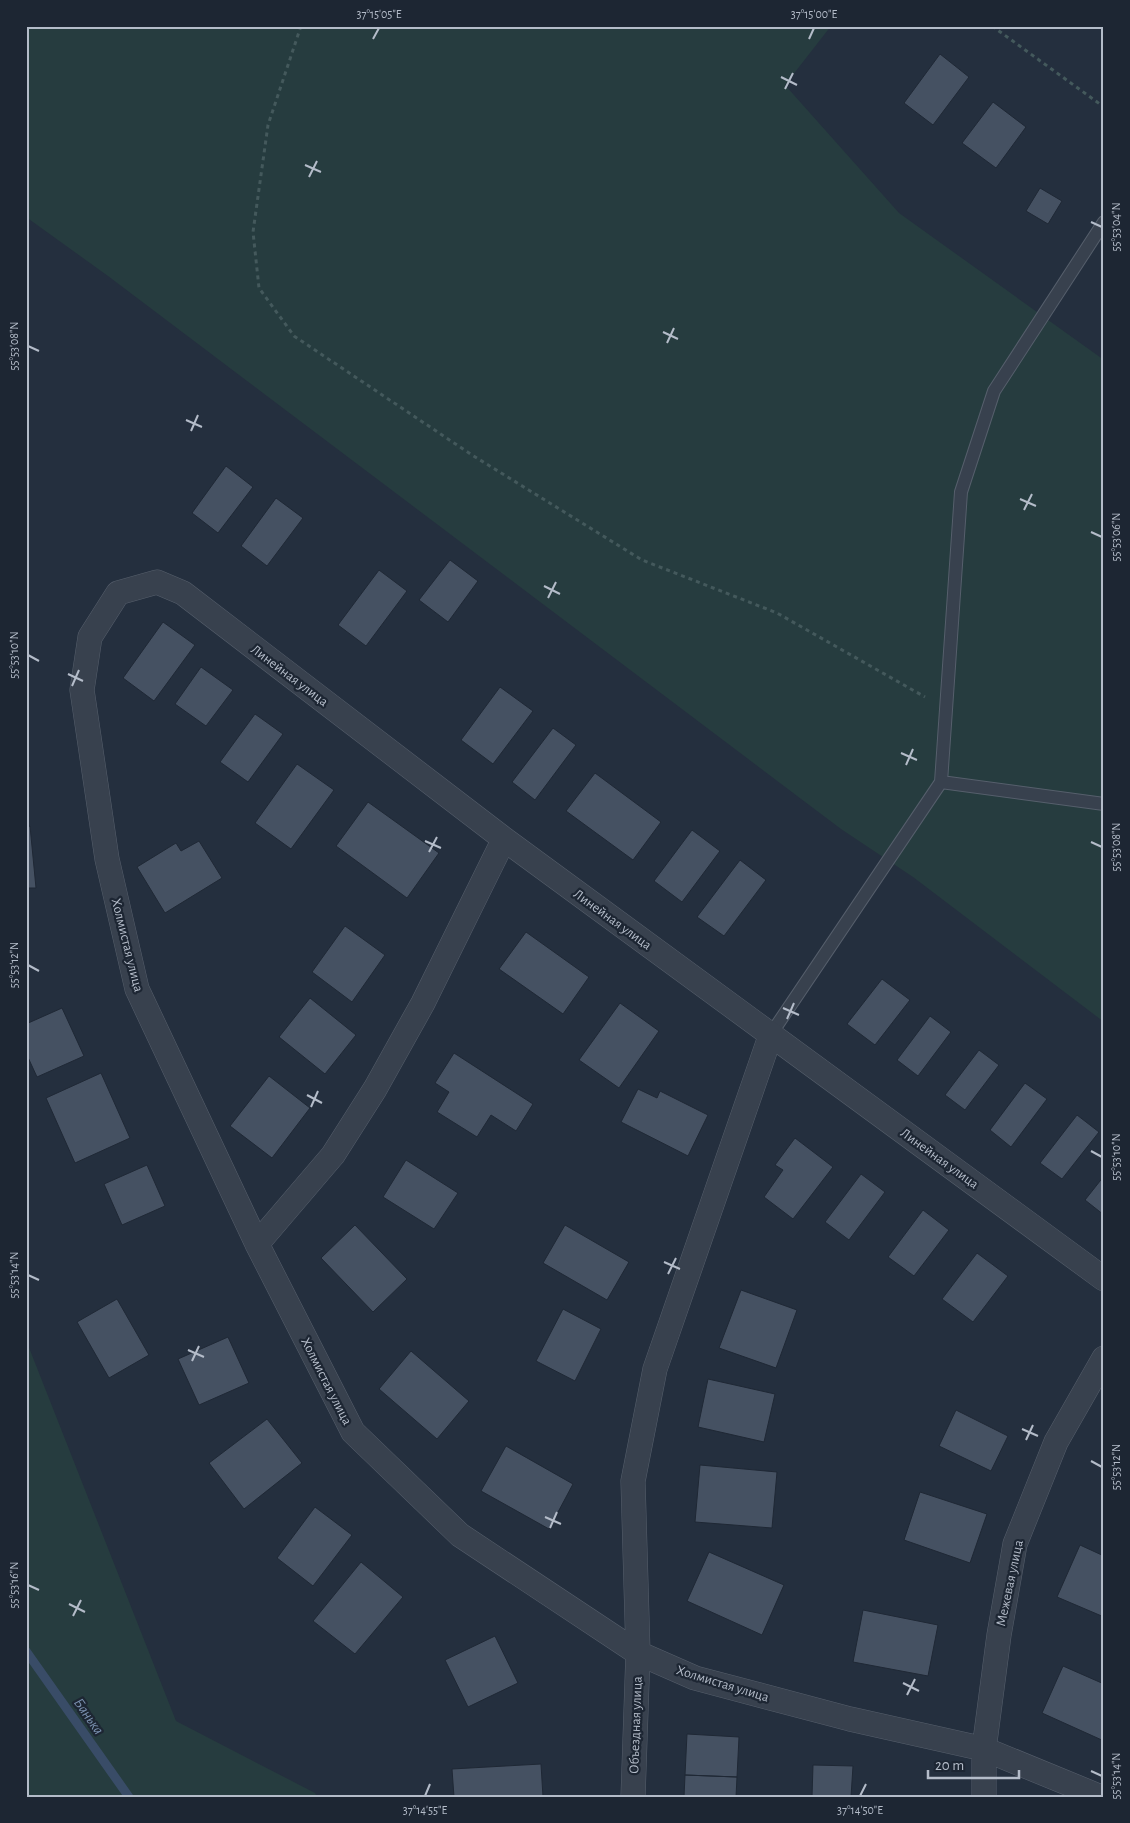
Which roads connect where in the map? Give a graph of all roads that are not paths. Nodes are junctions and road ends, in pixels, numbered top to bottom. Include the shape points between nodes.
1 (1104, 222) edge
2 (118, 593) joint
3 (941, 782) junction
4 (1104, 804) edge
5 (504, 839) junction
6 (771, 1034) junction
7 (257, 1244) junction
8 (1104, 1279) edge
9 (1104, 1358) edge
10 (638, 1653) junction
11 (984, 1750) junction
12 (634, 1797) edge
13 (984, 1797) edge
14 (1101, 1797) edge

1 - 3 lane via 994,391 961,492
2 - 5 street, Линейная улица via 157,582 183,593
2 - 7 street, Холмистая улица via 90,637 82,690 107,859 137,989
3 - 4 lane
3 - 6 lane
5 - 6 street, Линейная улица
5 - 7 street via 423,1003 375,1089 333,1155
6 - 8 street, Линейная улица
6 - 10 street, Объездная улица via 655,1368 633,1481
7 - 10 street, Холмистая улица via 353,1432 460,1535
9 - 11 street, Межевая улица via 1056,1442 1014,1544 998,1635
10 - 11 street, Холмистая улица via 695,1678
10 - 12 street, Объездная улица
11 - 13 street, Межевая улица
11 - 14 street, Холмистая улица

